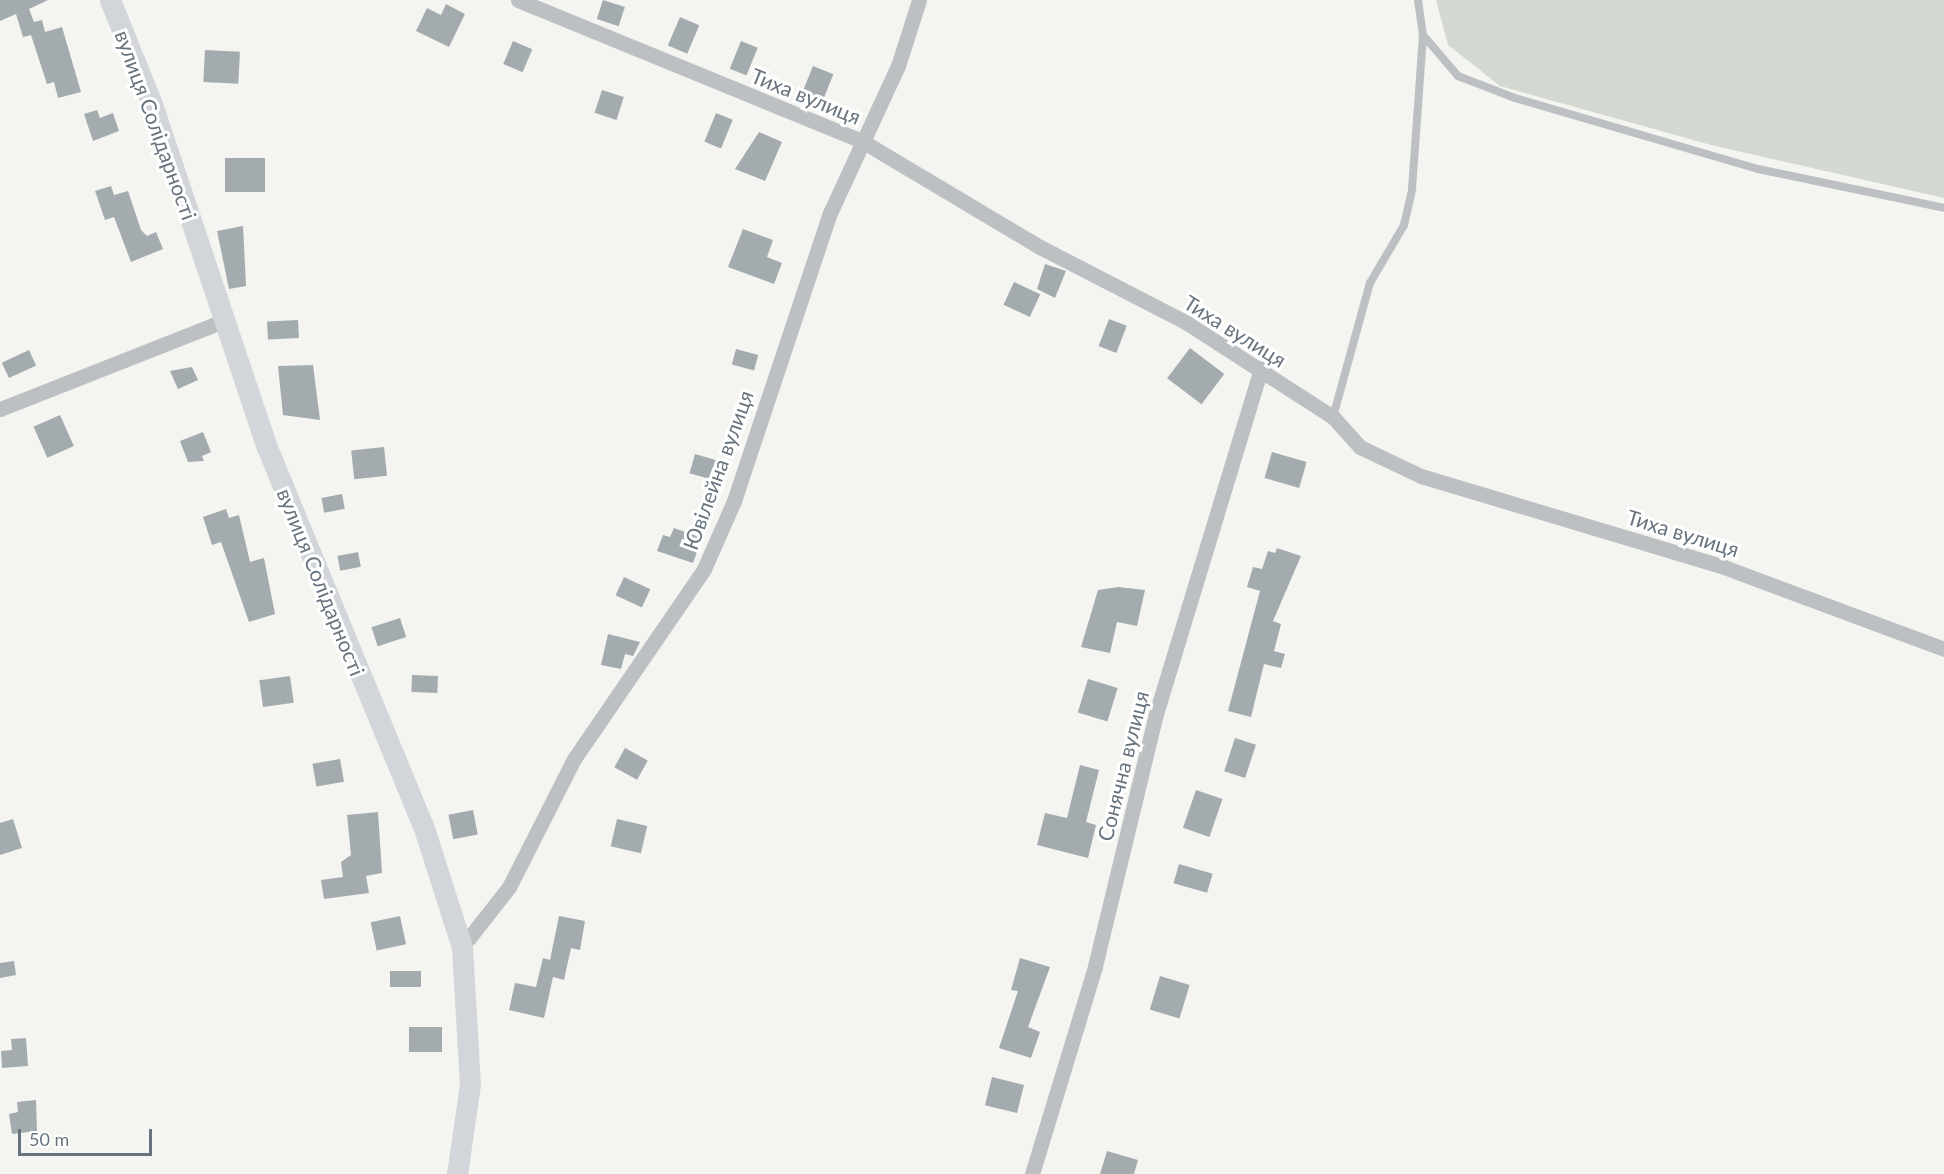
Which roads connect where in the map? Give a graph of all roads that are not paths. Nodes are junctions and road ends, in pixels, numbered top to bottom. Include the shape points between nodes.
1 (110, 0) edge
2 (519, 0) edge
3 (919, 0) edge
4 (1418, 0) edge
5 (1423, 35) junction
6 (862, 141) junction
7 (1944, 208) edge
8 (223, 321) junction
9 (1261, 369) junction
10 (0, 409) edge
11 (1333, 417) junction
12 (1944, 649) edge
13 (462, 947) junction
14 (458, 1174) edge
15 (1032, 1174) edge

1 - 8 main road, вулиця Солідарності via 152,104
2 - 6 street, Тиха вулиця
3 - 6 street, Ювілейна вулиця via 898,66
4 - 5 lane
5 - 7 lane via 1458,76 1515,98 1792,177
5 - 11 lane via 1412,189 1404,225 1370,283
6 - 9 street, Тиха вулиця
6 - 13 street, Ювілейна вулиця via 830,213 734,501 704,569 574,759 509,887
8 - 10 street
8 - 13 main road, вулиця Солідарності via 317,576 423,825
9 - 11 street, Тиха вулиця
9 - 15 street, Сонячна вулиця via 1156,714 1095,966
11 - 12 street, Тиха вулиця via 1360,447 1421,476 1724,567
13 - 14 main road, вулиця Солідарності via 470,1084

